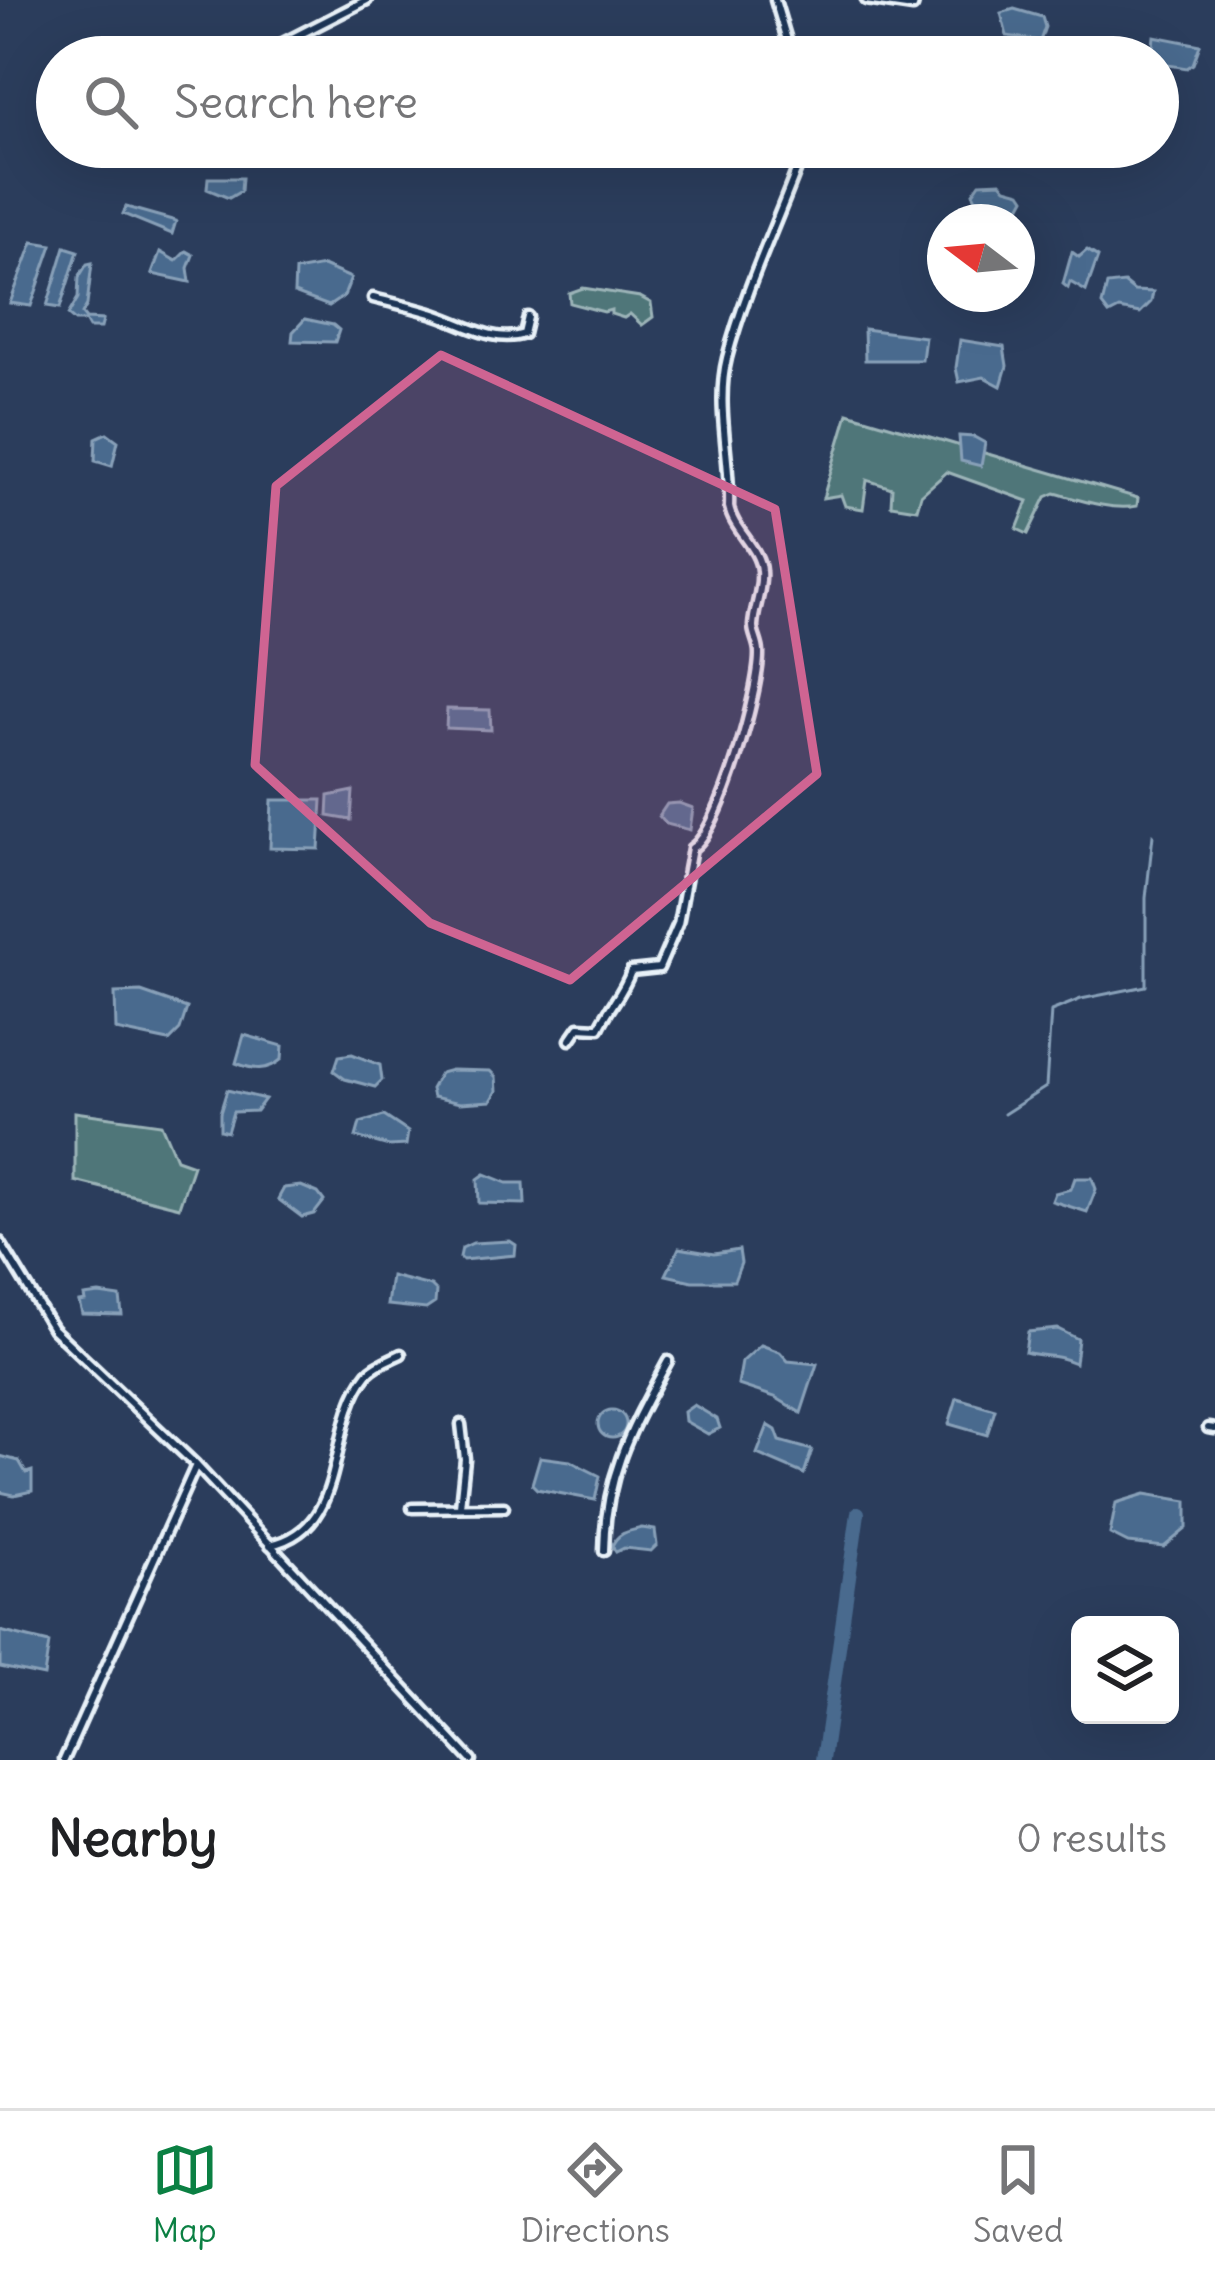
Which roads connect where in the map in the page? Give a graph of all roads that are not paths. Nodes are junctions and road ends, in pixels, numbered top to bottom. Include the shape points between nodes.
1 (367, 0) edge
2 (775, 0) edge
3 (866, 0) edge
4 (914, 0) edge
5 (297, 36) edge
6 (786, 36) edge
7 (797, 168) edge
8 (374, 298) dead end
9 (528, 317) dead end
10 (571, 1040) dead end
11 (0, 1242) edge
12 (401, 1354) dead end
13 (668, 1361) dead end
14 (461, 1424) dead end
15 (196, 1465) junction
16 (460, 1506) junction
17 (504, 1507) dead end
18 (412, 1508) dead end
19 (270, 1545) junction
20 (604, 1551) dead end
21 (64, 1760) edge
22 (471, 1760) edge

1 - 5 street
2 - 6 street
3 - 4 street via 913,7
7 - 10 street via 726,360 731,520 761,564 753,628 760,656 745,736 706,839 692,848 673,939 658,968 632,971 599,1028 579,1027
8 - 9 street via 517,337
11 - 15 street via 53,1329
12 - 19 street via 370,1371 361,1387 315,1520 293,1540
13 - 20 street via 620,1452 604,1509
14 - 16 street
15 - 19 street
15 - 21 street
16 - 17 street
16 - 18 street
19 - 22 street

